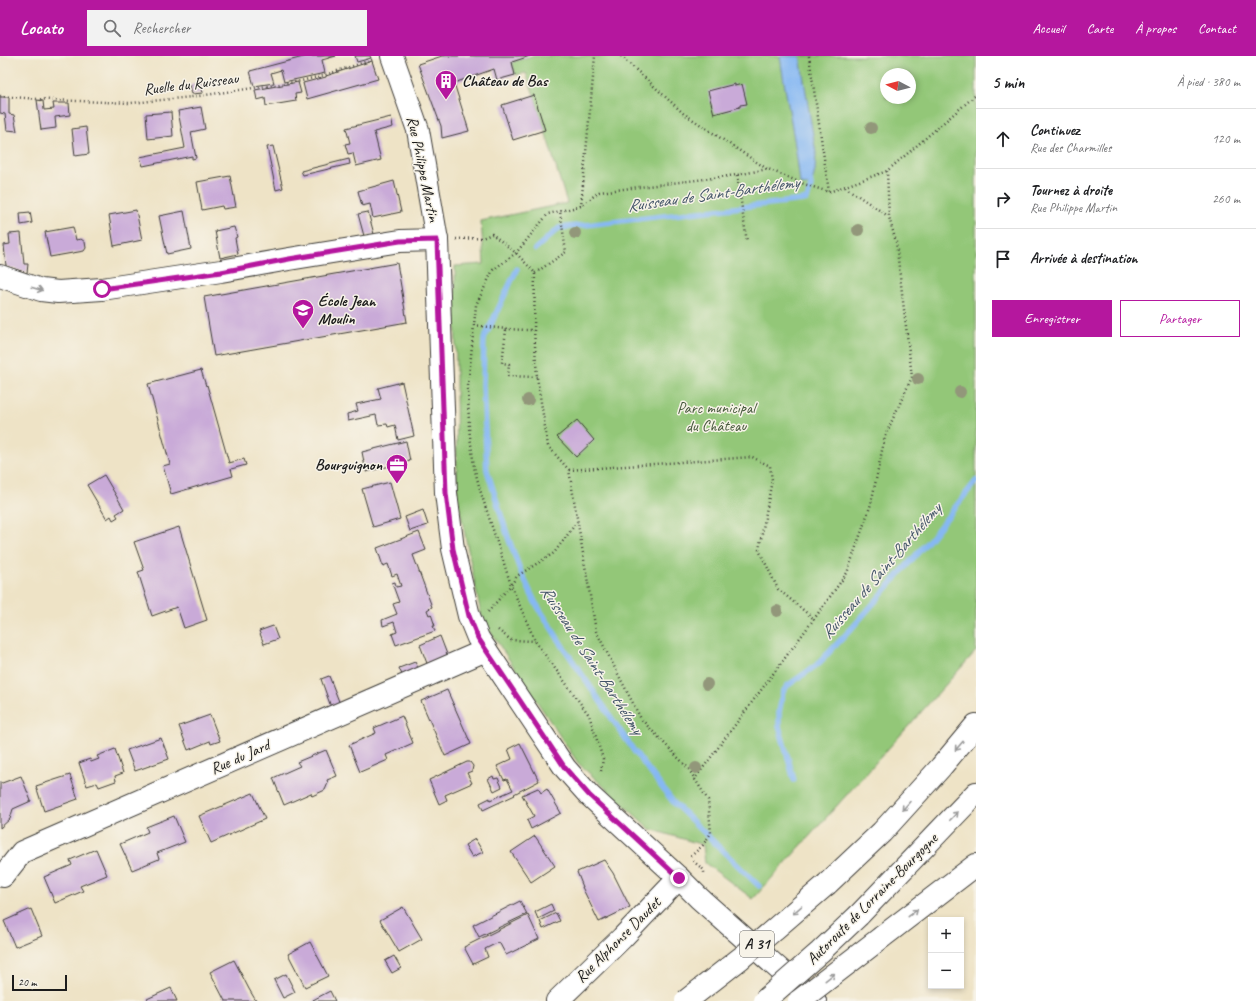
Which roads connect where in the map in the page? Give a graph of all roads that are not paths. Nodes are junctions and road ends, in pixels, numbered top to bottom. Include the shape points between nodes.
1 (383, 57) edge
2 (437, 240) junction
3 (0, 276) edge
4 (486, 650) junction
5 (976, 725) edge
6 (976, 793) edge
7 (976, 865) edge
8 (2, 876) dead end
9 (679, 878) junction
10 (557, 1001) edge
11 (686, 1001) edge
12 (764, 1001) edge
13 (799, 1001) edge
14 (815, 1001) edge

1 - 2 main road, Rue Philippe Martin via 418,130
3 -> 2 main road via 41,290 58,292 102,289 221,272 400,241
2 - 4 main road, Rue Philippe Martin via 446,493 453,549 469,616
4 - 8 main road, Rue du Jard via 22,852
4 - 9 main road, Rue Philippe Martin via 565,768 589,795
5 -> 11 main road, A 31, bridge via 882,832 827,884 741,958
12 -> 6 main road, Autoroute de Lorraine-Bourgogne, bridge via 858,915
13 -> 7 main road, bridge
9 - 10 main road, Rue Alphonse Daudet
9 - 14 main road, Rue Philippe Martin

